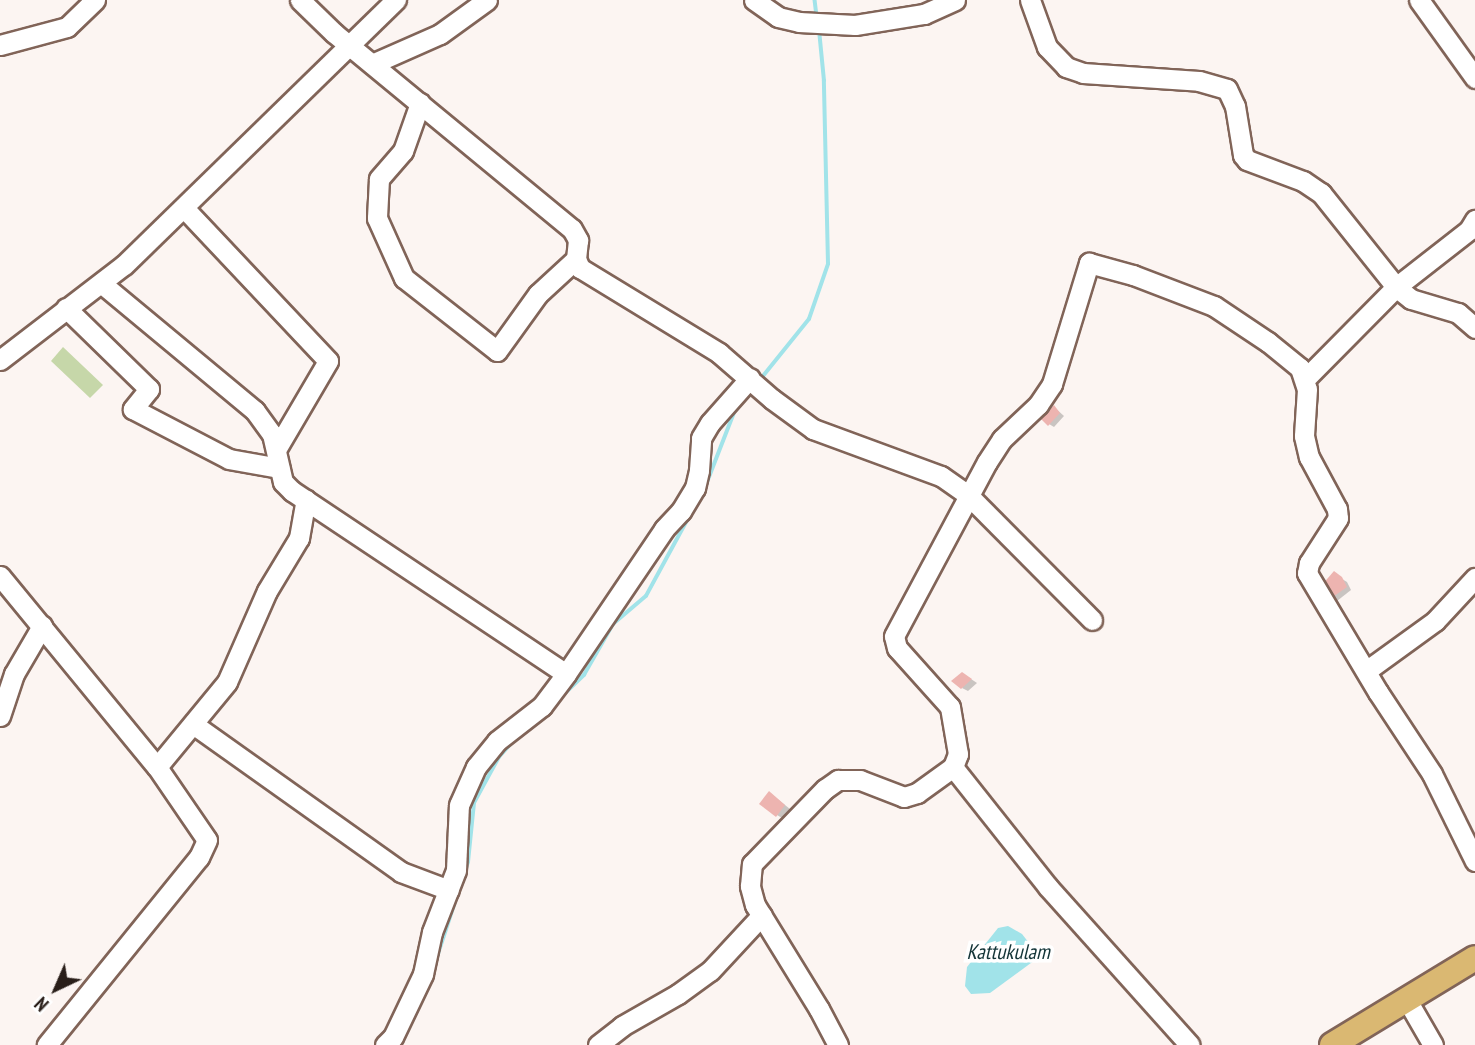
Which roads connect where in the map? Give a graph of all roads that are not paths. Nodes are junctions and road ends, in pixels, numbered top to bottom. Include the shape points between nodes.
1 (95, 0) edge
2 (300, 0) edge
3 (396, 0) edge
4 (487, 0) edge
5 (754, 0) edge
6 (955, 0) edge
7 (1030, 0) edge
8 (1419, 0) edge
9 (348, 44) junction
10 (0, 45) edge
11 (372, 64) junction
12 (1475, 78) edge
13 (420, 103) junction
14 (184, 208) junction
15 (1475, 220) edge
16 (576, 259) junction
17 (101, 283) junction
18 (1396, 287) junction
19 (66, 308) junction
20 (1475, 328) edge
21 (0, 360) edge
22 (750, 378) junction
23 (1306, 378) junction
24 (278, 458) junction
25 (968, 495) junction
26 (306, 500) junction
27 (0, 576) edge
28 (1475, 578) edge
29 (1092, 621) dead end
30 (42, 625) junction
31 (1366, 670) junction
32 (566, 674) junction
33 (0, 716) edge
34 (193, 724) junction
35 (157, 767) junction
36 (953, 768) junction
37 (1475, 861) edge
38 (449, 890) junction
39 (762, 915) junction
40 (1475, 958) edge
41 (1407, 1000) junction
42 (47, 1045) edge
43 (385, 1045) edge
44 (598, 1045) edge
45 (838, 1045) edge
46 (1190, 1045) edge
47 (1332, 1045) edge
48 (1433, 1045) edge

1 - 10 street via 67,27
2 - 9 street
3 - 9 street
4 - 11 street via 440,34
5 - 6 street via 778,17 799,22 855,24 924,14
7 - 18 street via 1047,47 1066,67 1083,73 1199,81 1227,89 1235,106 1242,155 1321,193
8 - 12 street
9 - 11 street
9 - 14 street
11 - 13 street
13 - 16 street via 572,229 578,240
13 - 16 street via 403,151 379,179 377,218 404,278 497,351 538,294
14 - 17 street
14 - 24 street via 328,361
15 - 18 street via 1469,230
16 - 22 street via 580,268 719,353
17 - 19 street
17 - 24 street via 255,411 272,434
18 - 20 street via 1411,299 1458,313
18 - 23 street
19 - 21 street
19 - 24 street via 149,389 133,409 229,459
22 - 25 street via 813,429 941,476
22 - 32 street via 701,439 695,488 681,511 664,528
23 - 25 street via 1268,342 1214,306 1089,263 1052,384 1038,405 1002,439
23 - 31 street via 1304,436 1338,518 1307,573
24 - 26 street via 283,482
25 - 29 street
25 - 36 street via 893,641 950,707 958,754
26 - 32 street
26 - 34 street via 299,538 267,591 227,682
27 - 30 street
28 - 31 street via 1435,621
30 - 33 street via 14,674
30 - 35 street
31 - 37 street via 1432,774
32 - 38 street via 542,706 497,741 476,768 459,805 456,870
34 - 35 street
34 - 38 street via 401,872
35 - 42 street via 203,832 207,840 204,849
36 - 39 street via 904,797 860,780 838,780 825,789 752,864 750,886
36 - 46 street via 1048,887
38 - 43 street via 432,932 423,974
39 - 44 street via 710,971
39 - 45 street
40 - 41 main road
41 - 47 main road
41 - 48 street

